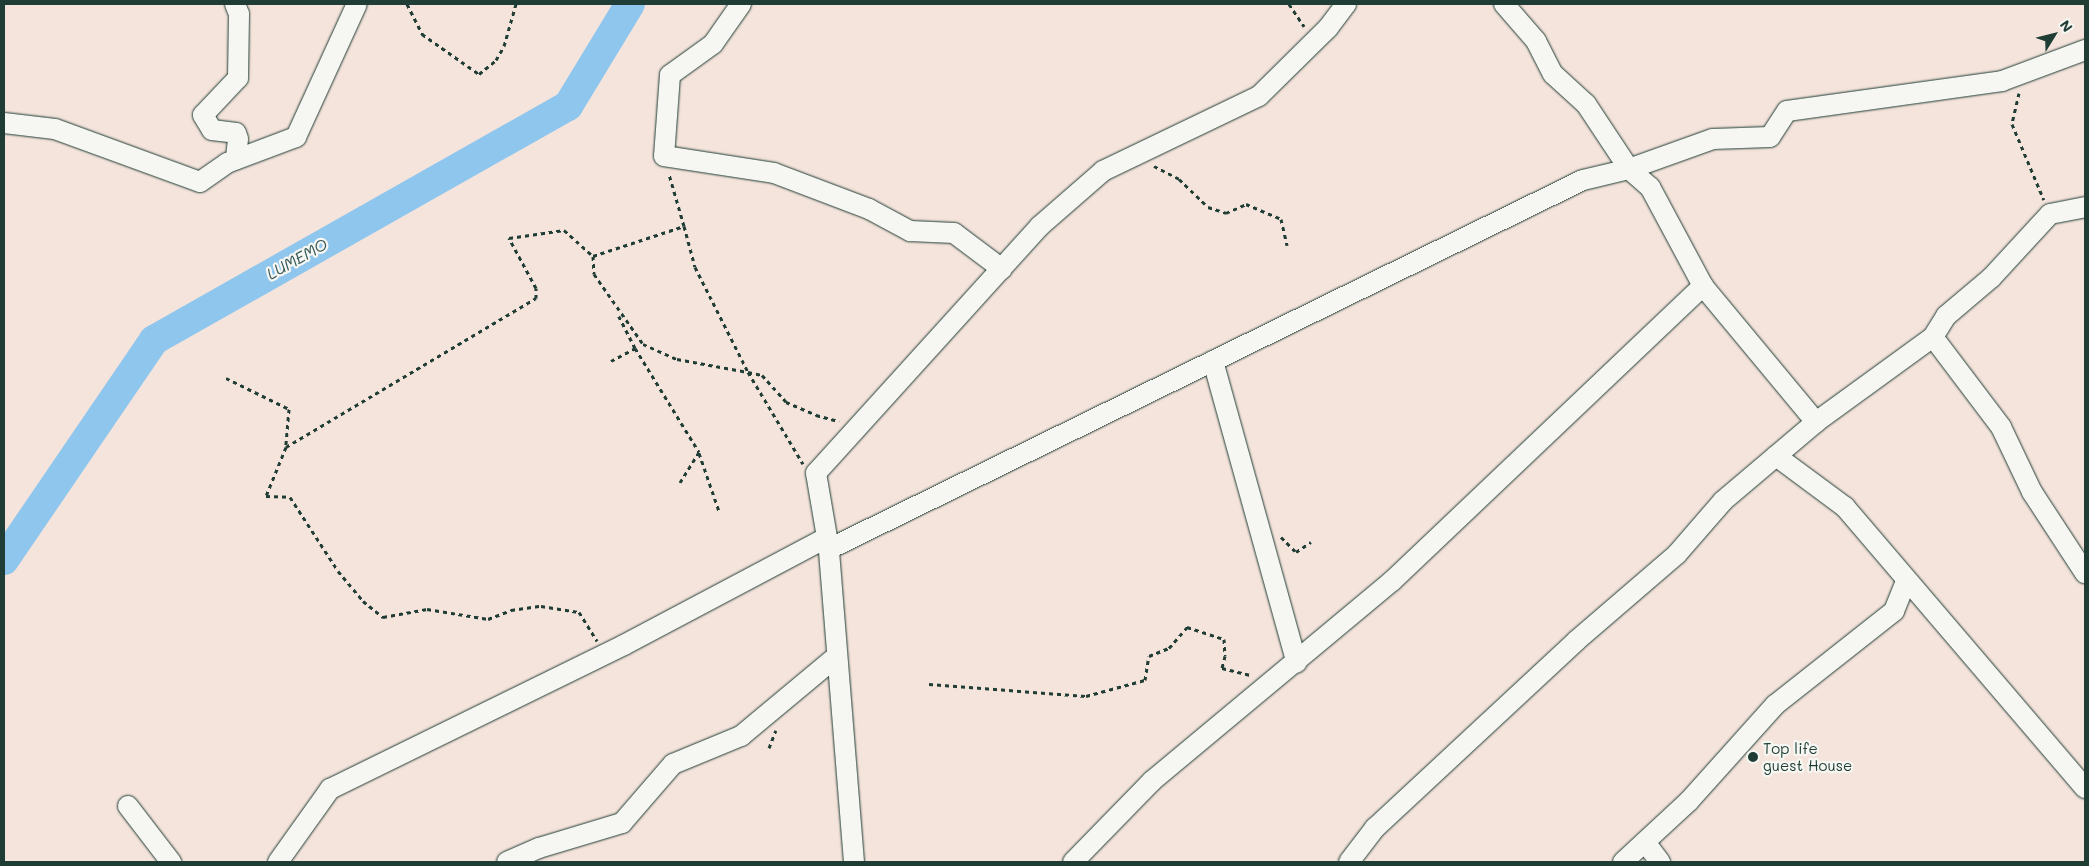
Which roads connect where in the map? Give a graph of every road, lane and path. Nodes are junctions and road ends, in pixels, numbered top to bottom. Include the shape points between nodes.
1 (235, 4) edge
2 (357, 4) edge
3 (407, 4) edge
4 (516, 4) edge
5 (741, 4) edge
6 (1289, 4) edge
7 (1346, 4) edge
8 (1504, 4) edge
9 (1310, 46) junction
10 (2085, 50) edge
11 (2024, 73) junction
12 (4, 123) edge
13 (664, 156) junction
14 (1134, 156) junction
15 (236, 159) junction
16 (1629, 169) junction
17 (2085, 207) edge
18 (2050, 214) junction
19 (684, 226) junction
20 (1287, 245) dead end
21 (593, 256) junction
22 (1002, 268) junction
23 (1704, 286) junction
24 (612, 304) junction
25 (1933, 337) junction
26 (636, 348) junction
27 (611, 361) dead end
28 (1212, 361) junction
29 (748, 372) junction
30 (226, 378) dead end
31 (1816, 422) junction
32 (860, 425) junction
33 (286, 447) junction
34 (699, 452) junction
35 (1776, 456) junction
36 (806, 473) dead end
37 (680, 482) dead end
38 (718, 511) dead end
39 (1260, 529) junction
40 (1311, 542) dead end
41 (827, 544) junction
42 (2085, 573) edge
43 (1906, 582) junction
44 (605, 654) junction
45 (837, 656) junction
46 (1298, 663) junction
47 (1275, 681) junction
48 (929, 684) dead end
49 (2085, 788) edge
50 (128, 806) dead end
51 (1645, 842) junction
52 (852, 861) edge
53 (171, 862) edge
54 (278, 862) edge
55 (507, 862) edge
56 (1073, 862) edge
57 (1349, 862) edge
58 (1623, 862) edge
59 (1660, 862) edge

1 - 15 street via 239,14 238,78 204,116 212,130 236,133
2 - 15 street via 296,137
3 - 4 path via 422,34 479,74 496,60 504,46
5 - 13 street via 713,44 670,75
6 - 9 path via 1301,20
7 - 9 street
8 - 16 street via 1536,41 1554,74 1586,104
9 - 14 street via 1259,96
10 - 11 street
11 - 16 street via 2002,81 1787,111 1770,136 1713,139
11 - 18 path via 2012,124
12 - 15 street via 55,129 200,182
13 - 19 path
13 - 22 street via 774,173 869,209 910,231 954,233
14 - 20 path via 1179,179 1208,207 1226,214 1246,204 1281,219
14 - 22 street via 1103,170 1040,226
16 - 23 street via 1650,187
16 - 28 street via 1583,180
17 - 18 street
18 - 25 street via 1991,278 1946,316
19 - 21 path
19 - 29 path via 695,267
21 - 24 path via 594,274
21 - 33 path via 564,230 509,238 536,288 536,298
22 - 32 street
23 - 31 street
23 - 46 street via 1392,581
24 - 26 path
24 - 29 path via 643,344 677,359
25 - 31 street
25 - 42 street via 2001,427 2032,492
26 - 27 path
26 - 34 path
28 - 39 street
28 - 41 street
29 - 32 path via 762,375 786,402 816,416
29 - 36 path via 796,449
30 - 33 path via 289,409
31 - 35 street
32 - 41 street via 816,473
33 - 44 path via 266,496 290,497 338,572 363,601 383,617 427,609 488,619 511,610 541,606 580,612
34 - 37 path
34 - 38 path
35 - 43 street via 1845,507
35 - 57 street via 1723,501 1677,554 1576,641 1376,828
39 - 40 path via 1280,537 1296,552
39 - 46 street
41 - 44 street
41 - 45 street
43 - 49 street via 1969,650
43 - 51 street via 1894,611 1775,705 1733,755
44 - 54 street via 330,789
45 - 52 street
45 - 55 street via 741,736 673,764 622,823 539,848
46 - 47 street
47 - 48 path via 1222,668 1224,639 1187,626 1169,648 1149,656 1145,680 1086,696
47 - 56 street via 1152,781
50 - 53 street
51 - 58 street
51 - 59 street

